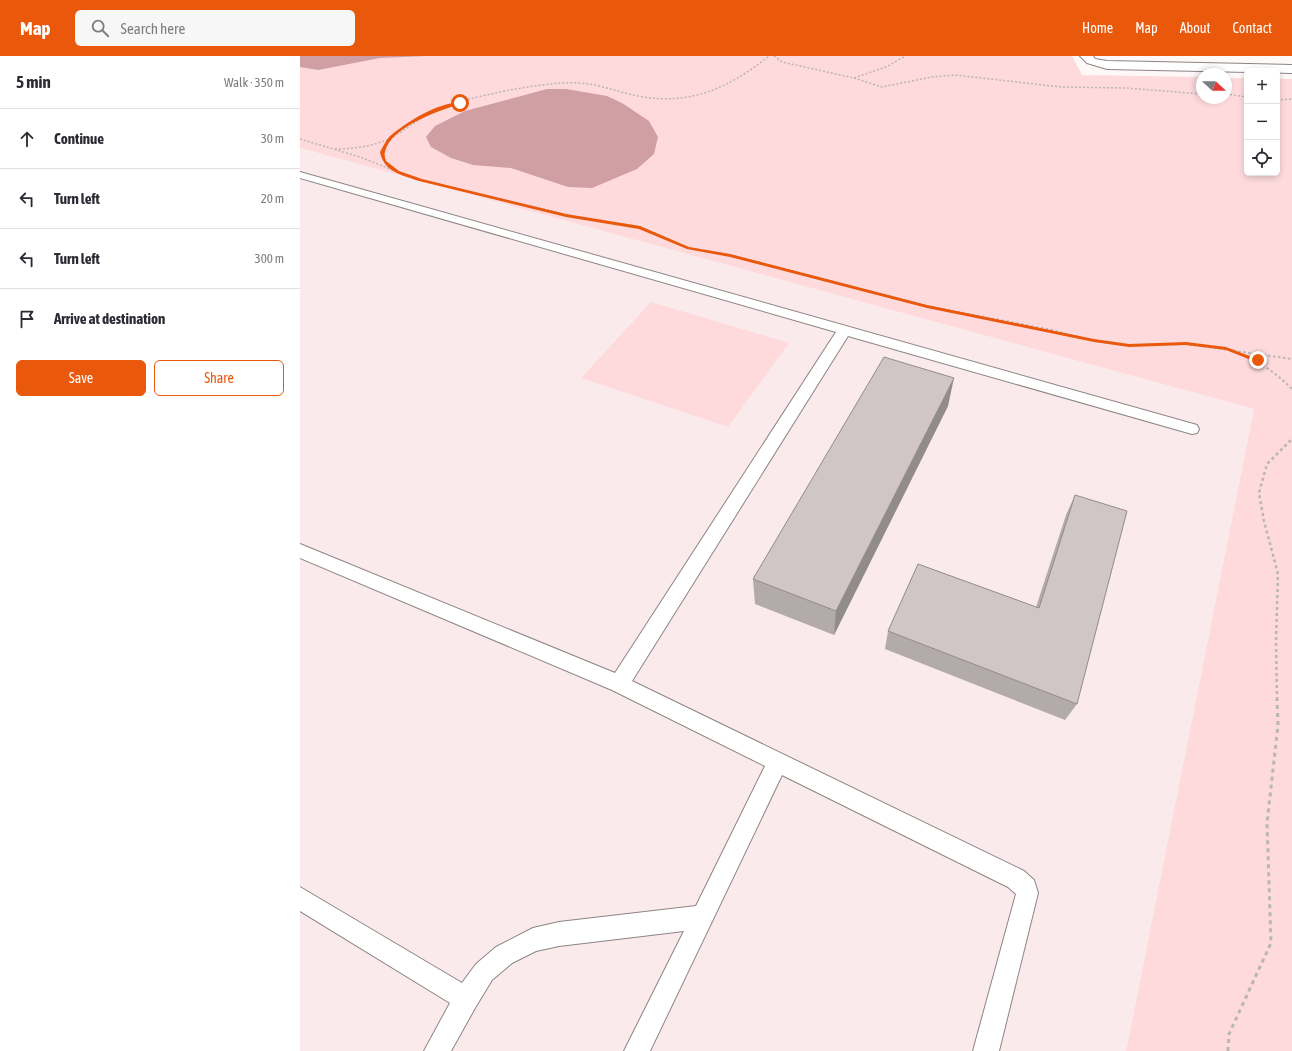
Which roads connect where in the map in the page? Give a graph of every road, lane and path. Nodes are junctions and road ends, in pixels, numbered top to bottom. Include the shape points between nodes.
1 (769, 56) edge
2 (774, 56) edge
3 (905, 56) edge
4 (1086, 56) edge
5 (1243, 56) edge
6 (1251, 68) edge
7 (1244, 69) edge
8 (1280, 69) edge
9 (1292, 69) edge
10 (854, 78) junction
11 (1196, 94) edge
12 (1232, 95) edge
13 (1244, 97) edge
14 (1292, 99) edge
15 (1280, 100) edge
16 (390, 138) junction
17 (300, 139) edge
18 (335, 150) junction
19 (397, 172) junction
20 (300, 175) edge
21 (845, 329) junction
22 (1226, 349) junction
23 (1292, 359) edge
24 (1292, 389) edge
25 (1192, 429) dead end
26 (1292, 439) edge
27 (300, 551) edge
28 (619, 684) junction
29 (778, 762) junction
30 (300, 898) edge
31 (701, 917) junction
32 (466, 999) junction
33 (437, 1051) edge
34 (637, 1051) edge
35 (986, 1051) edge
36 (1228, 1051) edge

1 - 16 path via 724,86 701,93 666,98 647,97 603,86 579,84 529,87 437,110
2 - 10 path via 782,62
3 - 10 path via 886,67
4 - 7 street via 1091,61 1107,65
5 - 6 street
8 - 9 street
10 - 11 path via 882,87 955,75 1061,87 1126,88
12 - 13 path
14 - 15 path
16 - 18 path via 369,145
16 - 19 path via 382,152 384,161
17 - 18 path
18 - 19 path
19 - 22 path via 566,216 640,227 688,248 730,255 927,306 1094,340 1122,344 1186,344
20 - 21 lane
21 - 25 lane
21 - 28 lane
22 - 23 path
22 - 24 path via 1258,360
26 - 36 path via 1267,464 1259,493 1278,574 1278,725 1267,823 1271,943 1229,1034
27 - 28 lane
28 - 29 lane
29 - 31 lane
29 - 35 lane via 1016,879 1026,888
30 - 32 lane
31 - 32 lane via 559,934 533,940 504,955 488,968
31 - 34 lane
32 - 33 lane

